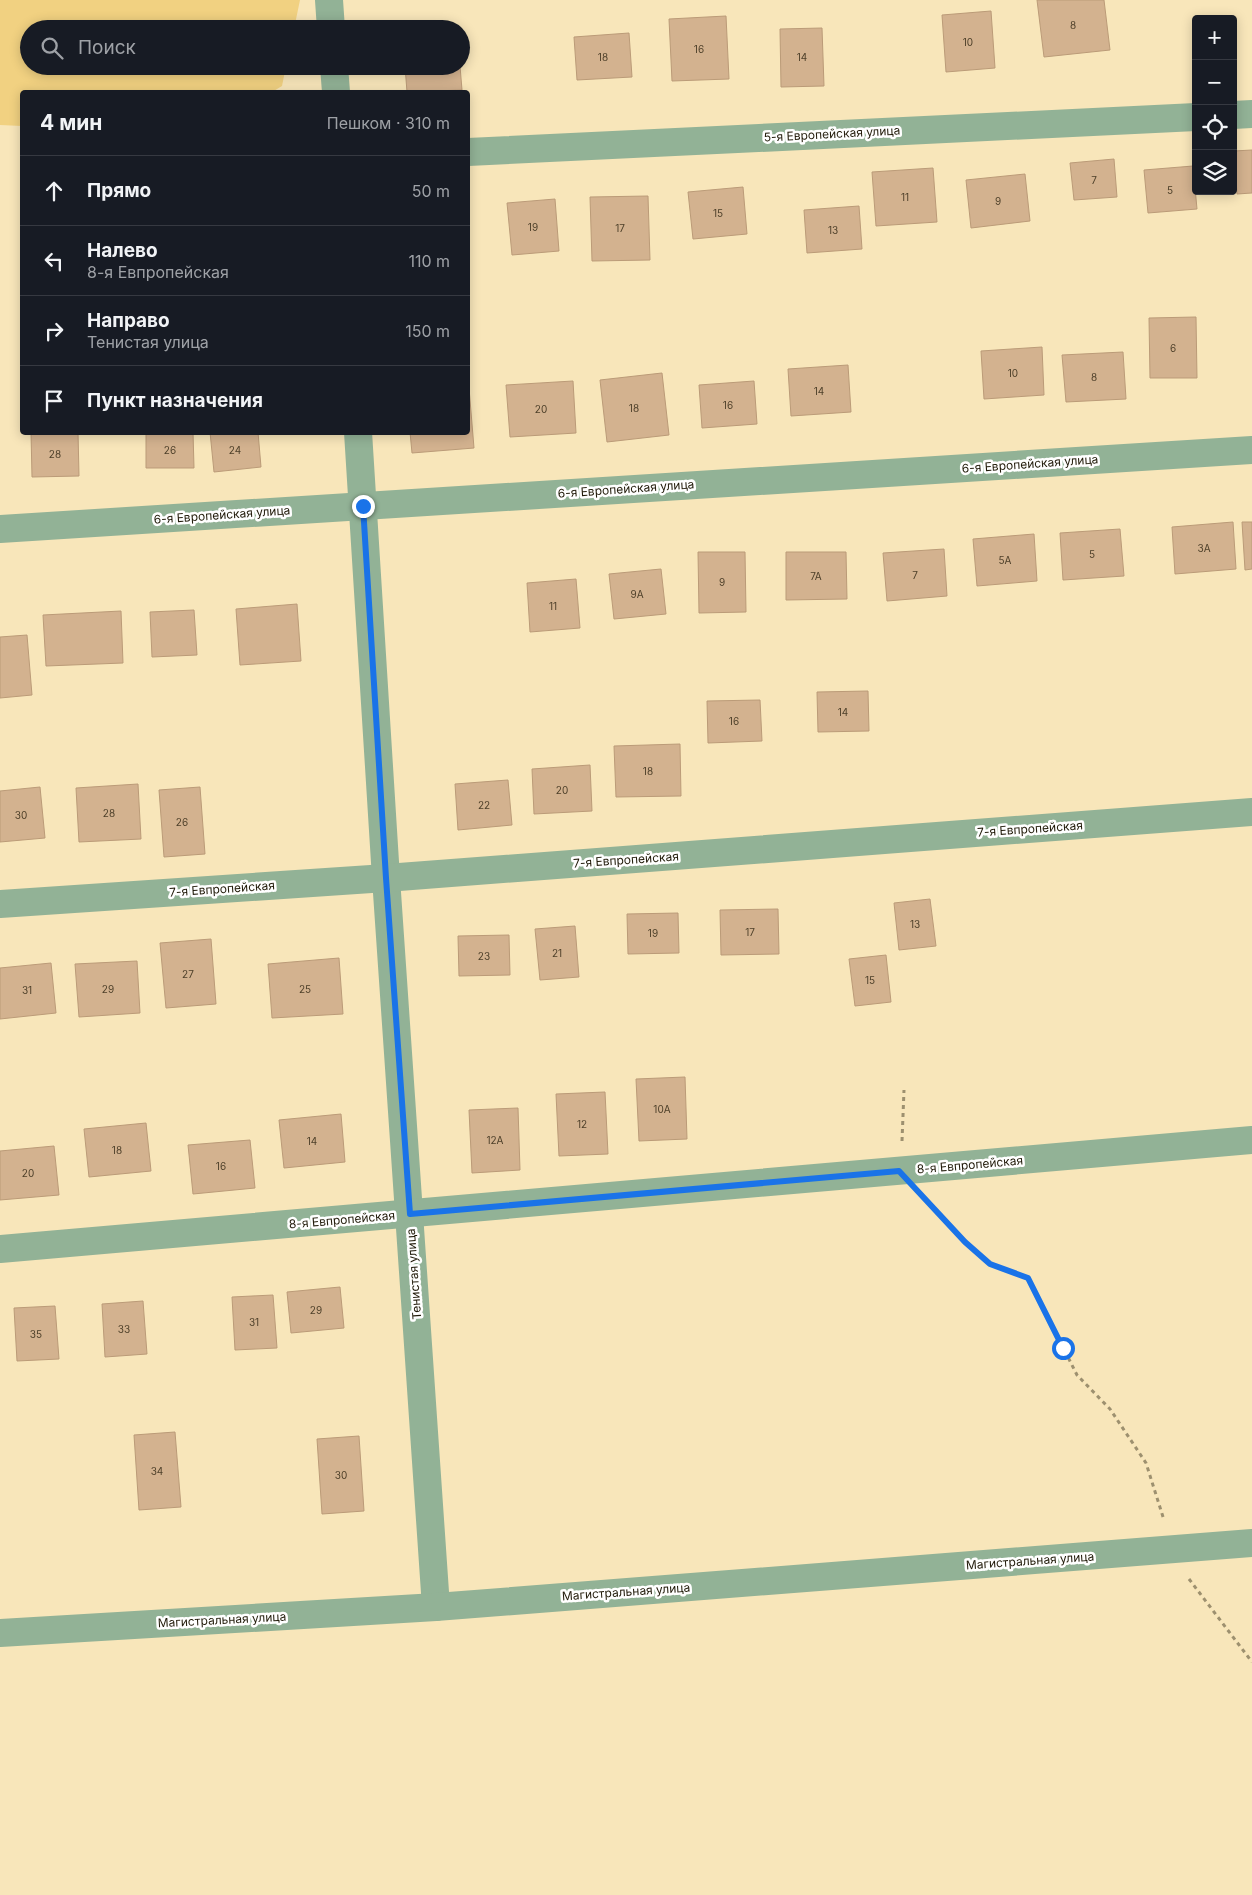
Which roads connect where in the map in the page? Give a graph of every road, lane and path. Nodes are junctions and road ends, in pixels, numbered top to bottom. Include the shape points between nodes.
1 (329, 0) edge
2 (330, 20) edge
3 (335, 75) edge
4 (336, 90) edge
5 (1252, 114) edge
6 (1237, 115) edge
7 (1192, 117) edge
8 (470, 152) edge
9 (358, 435) edge
10 (1252, 450) edge
11 (363, 506) junction
12 (0, 528) edge
13 (1252, 812) edge
14 (386, 878) junction
15 (0, 904) edge
16 (904, 1090) dead end
17 (1252, 1140) edge
18 (899, 1171) junction
19 (410, 1214) junction
20 (0, 1250) edge
21 (1252, 1543) edge
22 (1174, 1549) junction
23 (436, 1607) junction
24 (0, 1633) edge
25 (1252, 1662) edge

1 - 2 street
3 - 4 street
5 - 6 street
7 - 8 street, 5-я Европейская улица
9 - 11 street, Тенистая улица
10 - 11 street, 6-я Европейская улица
11 - 12 street, 6-я Европейская улица
11 - 14 street, Тенистая улица
13 - 14 street, 7-я Евпропейская
14 - 15 street, 7-я Евпропейская
14 - 19 street, Тенистая улица
16 - 18 path
17 - 18 street, 8-я Евпропейская
18 - 19 street, 8-я Евпропейская
18 - 22 path via 990,1264 1028,1278 1077,1375 1110,1410 1146,1463
19 - 20 street, 8-я Евпропейская
19 - 23 street, Тенистая улица
21 - 22 street, Магистральная улица
22 - 23 street, Магистральная улица
22 - 25 path via 1180,1566
23 - 24 street, Магистральная улица

